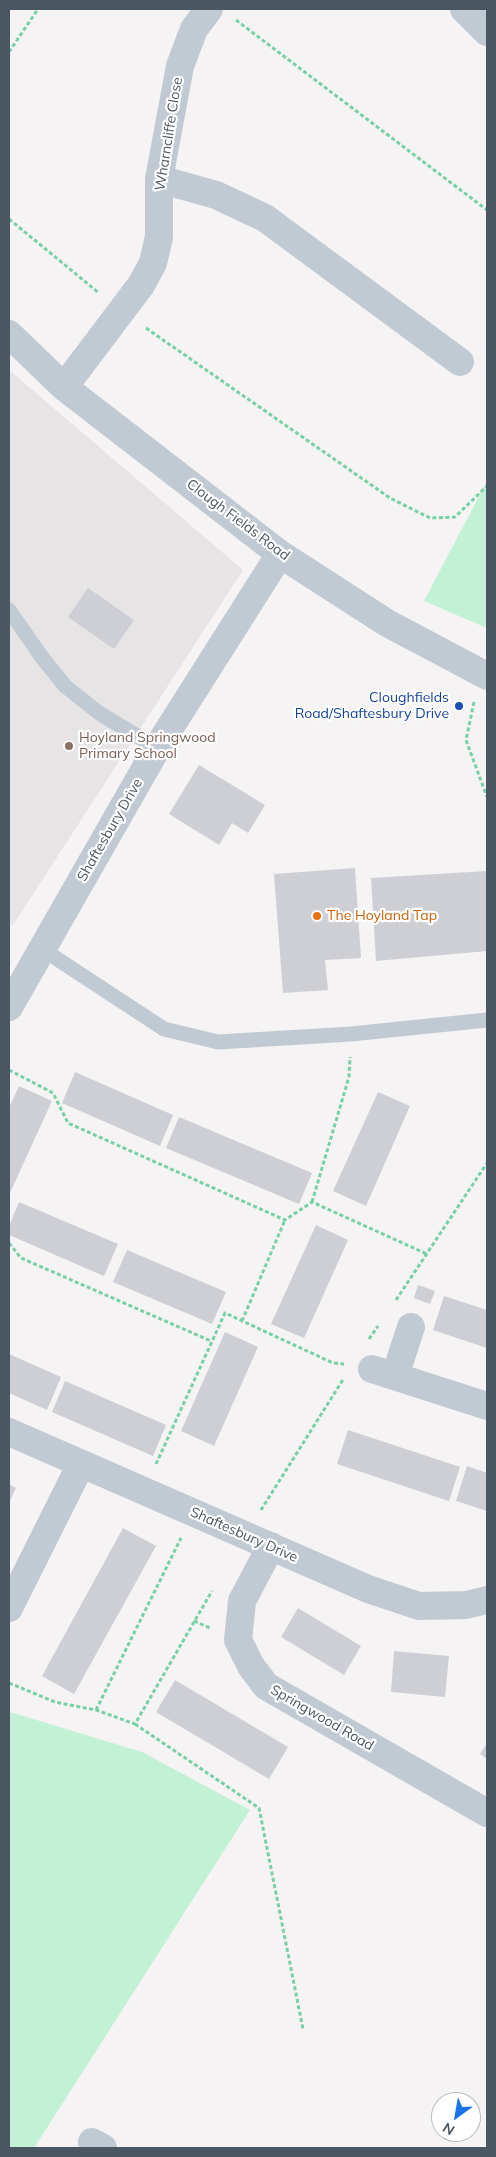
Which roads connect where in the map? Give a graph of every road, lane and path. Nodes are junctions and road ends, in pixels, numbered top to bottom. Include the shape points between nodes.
1 (38, 9) edge
2 (464, 9) edge
3 (220, 12) edge
4 (487, 32) edge
5 (9, 52) edge
6 (159, 179) junction
7 (487, 210) edge
8 (9, 219) edge
9 (122, 311) junction
10 (9, 334) edge
11 (460, 362) dead end
12 (64, 387) junction
13 (487, 486) edge
14 (280, 554) junction
15 (9, 610) edge
16 (483, 675) edge
17 (157, 748) junction
18 (487, 797) edge
19 (42, 949) junction
20 (9, 1007) edge
21 (487, 1020) edge
22 (351, 1034) junction
23 (9, 1070) edge
24 (487, 1163) edge
25 (312, 1202) junction
26 (285, 1220) junction
27 (9, 1242) edge
28 (427, 1254) junction
29 (394, 1302) dead end
30 (383, 1318) dead end
31 (242, 1321) junction
32 (411, 1327) dead end
33 (211, 1341) junction
34 (368, 1342) dead end
35 (366, 1371) junction
36 (487, 1406) edge
37 (9, 1432) edge
38 (81, 1464) junction
39 (144, 1491) junction
40 (194, 1513) junction
41 (245, 1535) junction
42 (271, 1546) junction
43 (213, 1590) dead end
44 (487, 1600) edge
45 (9, 1608) edge
46 (9, 1683) edge
47 (96, 1710) junction
48 (135, 1724) junction
49 (487, 1813) edge
50 (303, 2029) dead end

1 - 5 path
2 - 4 street
3 - 6 street, Wharncliffe Close via 194,29 180,66
3 - 7 path
6 - 9 street, Wharncliffe Close via 159,238 153,263
6 - 11 street via 216,195 265,218
8 - 9 path
9 - 12 street, Wharncliffe Close
9 - 13 path via 390,498 430,518 455,517
10 - 12 street, Clough Fields Road
12 - 14 street, Clough Fields Road
14 - 16 street, Clough Fields Road via 387,623
14 - 17 street, Shaftesbury Drive
15 - 17 lane via 40,656 66,686 105,718
16 - 18 path via 466,740
17 - 19 street, Shaftesbury Drive
19 - 20 street, Shaftesbury Drive
19 - 22 lane via 164,1029 218,1042
21 - 22 lane
22 - 25 path via 349,1078
23 - 26 path via 53,1093 68,1123
24 - 28 path
25 - 26 path
25 - 28 path
26 - 31 path
27 - 33 path via 21,1258
28 - 29 path
30 - 34 path
31 - 33 path via 224,1313
31 - 35 path via 333,1363
32 - 35 street
33 - 39 path
35 - 36 street
35 - 41 path
37 - 38 street, Shaftesbury Drive
38 - 39 street, Shaftesbury Drive
38 - 45 street
39 - 40 street, Shaftesbury Drive
40 - 41 street, Shaftesbury Drive
40 - 47 path
41 - 42 street, Shaftesbury Drive
42 - 44 street, Shaftesbury Drive via 368,1589 419,1606 466,1605
42 - 49 street, Springwood Road via 242,1601 238,1640 266,1686
43 - 48 path
46 - 47 path via 55,1702
47 - 48 path
48 - 50 path via 259,1808

